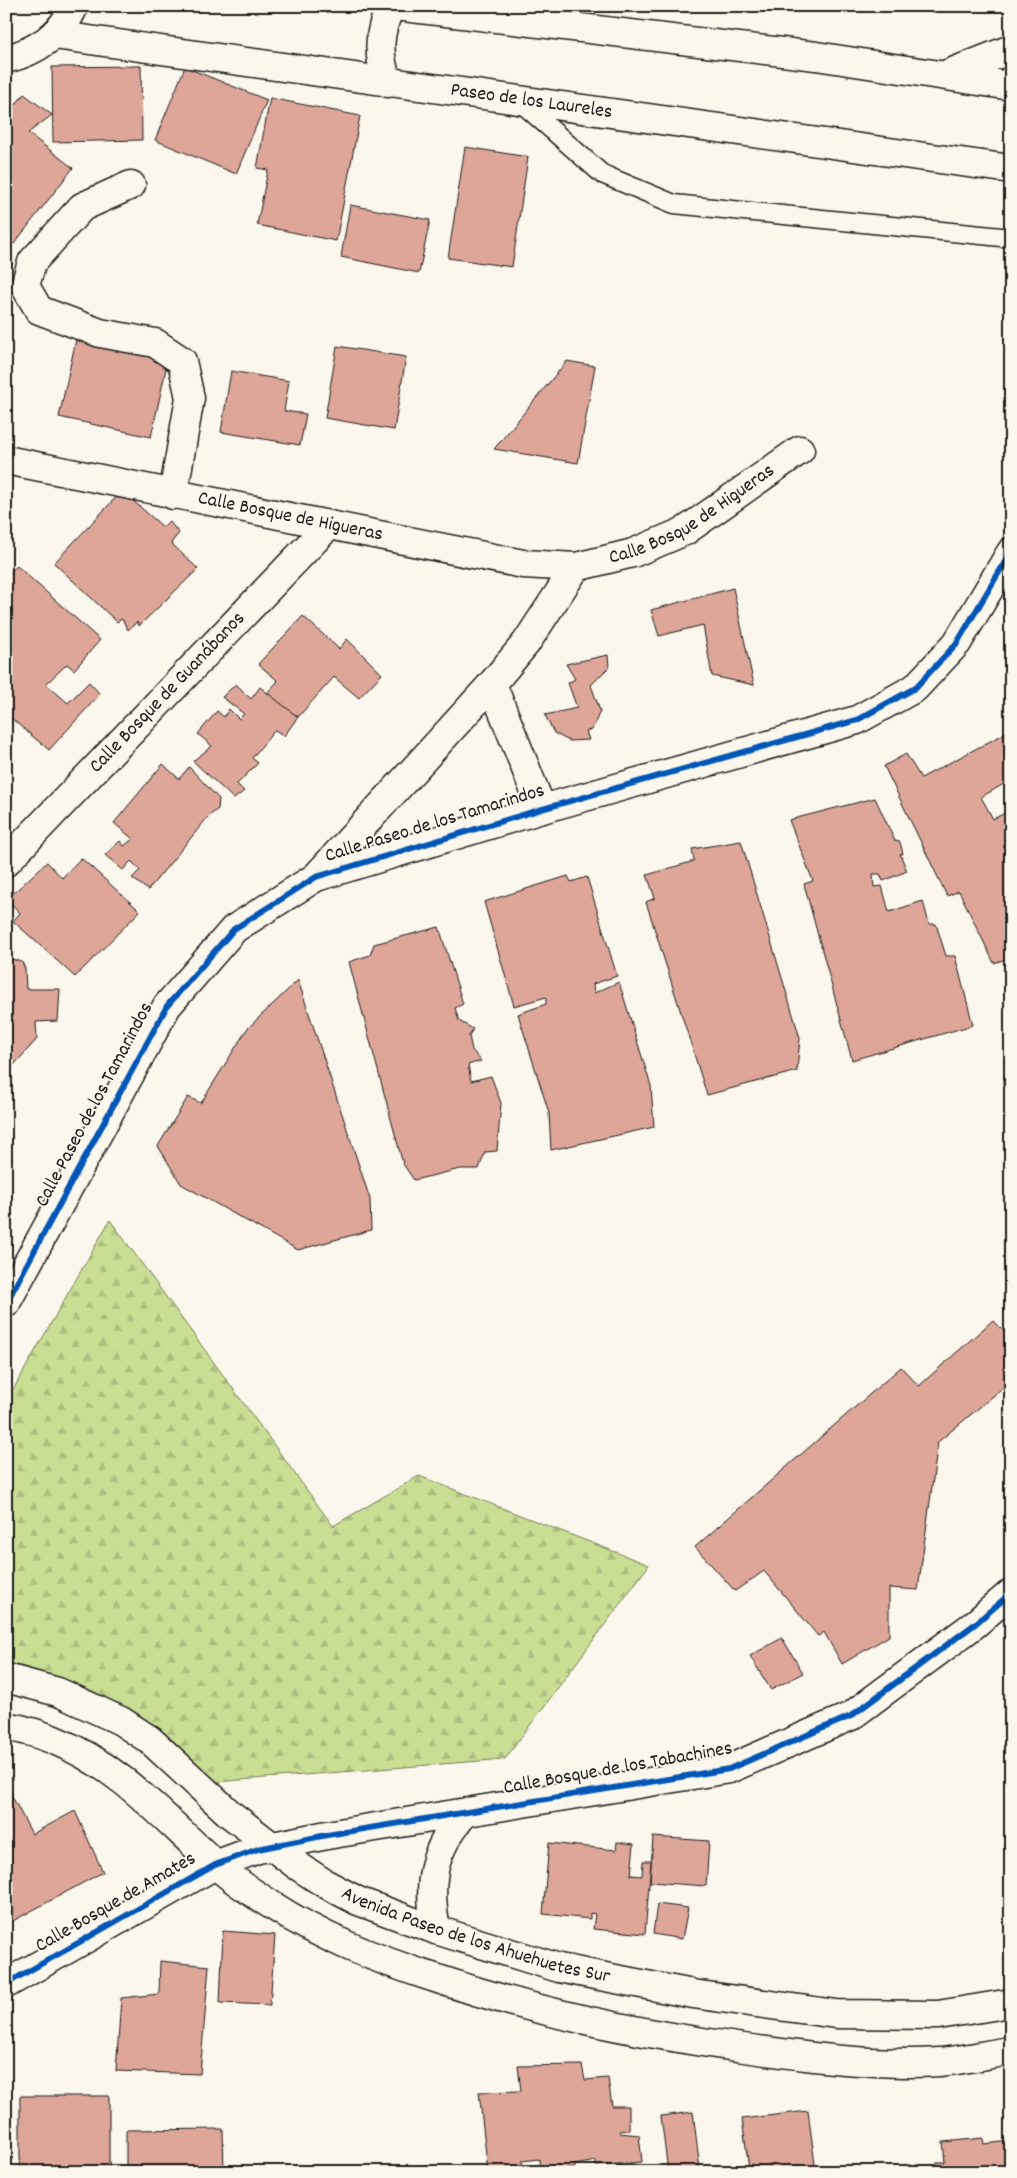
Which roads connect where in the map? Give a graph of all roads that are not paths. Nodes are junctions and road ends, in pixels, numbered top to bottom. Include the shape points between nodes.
1 (74, 6) edge
2 (391, 6) edge
3 (395, 6) edge
4 (54, 35) junction
5 (1011, 48) edge
6 (6, 59) edge
7 (945, 75) junction
8 (388, 83) junction
9 (1011, 86) edge
10 (517, 100) junction
11 (1011, 169) edge
12 (131, 185) dead end
13 (1011, 238) edge
14 (800, 450) dead end
15 (6, 460) edge
16 (172, 495) junction
17 (329, 526) junction
18 (1011, 552) edge
19 (576, 567) junction
20 (492, 684) junction
21 (542, 808) junction
22 (6, 862) edge
23 (316, 877) junction
24 (6, 1304) edge
25 (1011, 1593) edge
26 (6, 1678) edge
27 (6, 1726) edge
28 (465, 1813) junction
29 (271, 1846) junction
30 (215, 1865) junction
31 (436, 1930) junction
32 (6, 1984) edge
33 (1011, 2003) edge
34 (1011, 2050) edge

1 - 4 street
2 - 8 street via 380,36 382,68
3 - 7 street via 816,56
4 - 6 street via 28,54
4 - 8 street, Paseo de los Laureles
5 - 7 street
7 - 9 street
8 - 10 street, Paseo de los Laureles
10 - 11 street, Paseo de los Laureles
10 - 13 lane via 602,174 674,204
12 - 16 street via 82,207 32,262 25,286 39,310 100,333 155,343 182,361 190,398
14 - 19 street, Calle Bosque de Higueras via 685,531 633,553
15 - 16 street, Calle Bosque de Higueras
16 - 17 street, Calle Bosque de Higueras
17 - 19 street, Calle Bosque de Higueras via 523,564
17 - 22 street, Calle Bosque de Guanábanos
18 - 21 street, Calle Paseo de los Tamarindos via 957,643 915,688 856,720
19 - 20 street via 526,643
20 - 21 street
20 - 23 street
21 - 23 street, Calle Paseo de los Tamarindos
23 - 24 street, Calle Paseo de los Tamarindos via 234,929 167,1006
25 - 28 street, Calle Bosque de los Tabachines via 975,1624 851,1716 729,1769
26 - 29 street, Avenida Paseo de los Ahuehuetes Sur via 58,1692 121,1721 150,1740 230,1814
27 - 30 street via 43,1736 97,1761 146,1798
28 - 29 street, Calle Bosque de los Tabachines
28 - 31 street via 452,1828 435,1862 430,1884
29 - 30 street, Calle Bosque de los Tabachines
29 - 31 street, Avenida Paseo de los Ahuehuetes Sur via 324,1883 358,1901
30 - 32 street, Calle Bosque de Amates
30 - 34 street via 301,1924 338,1943 461,1987 548,2013 686,2040 834,2060 941,2062
31 - 33 street, Avenida Paseo de los Ahuehuetes Sur via 560,1968 693,1994 836,2014 938,2015

